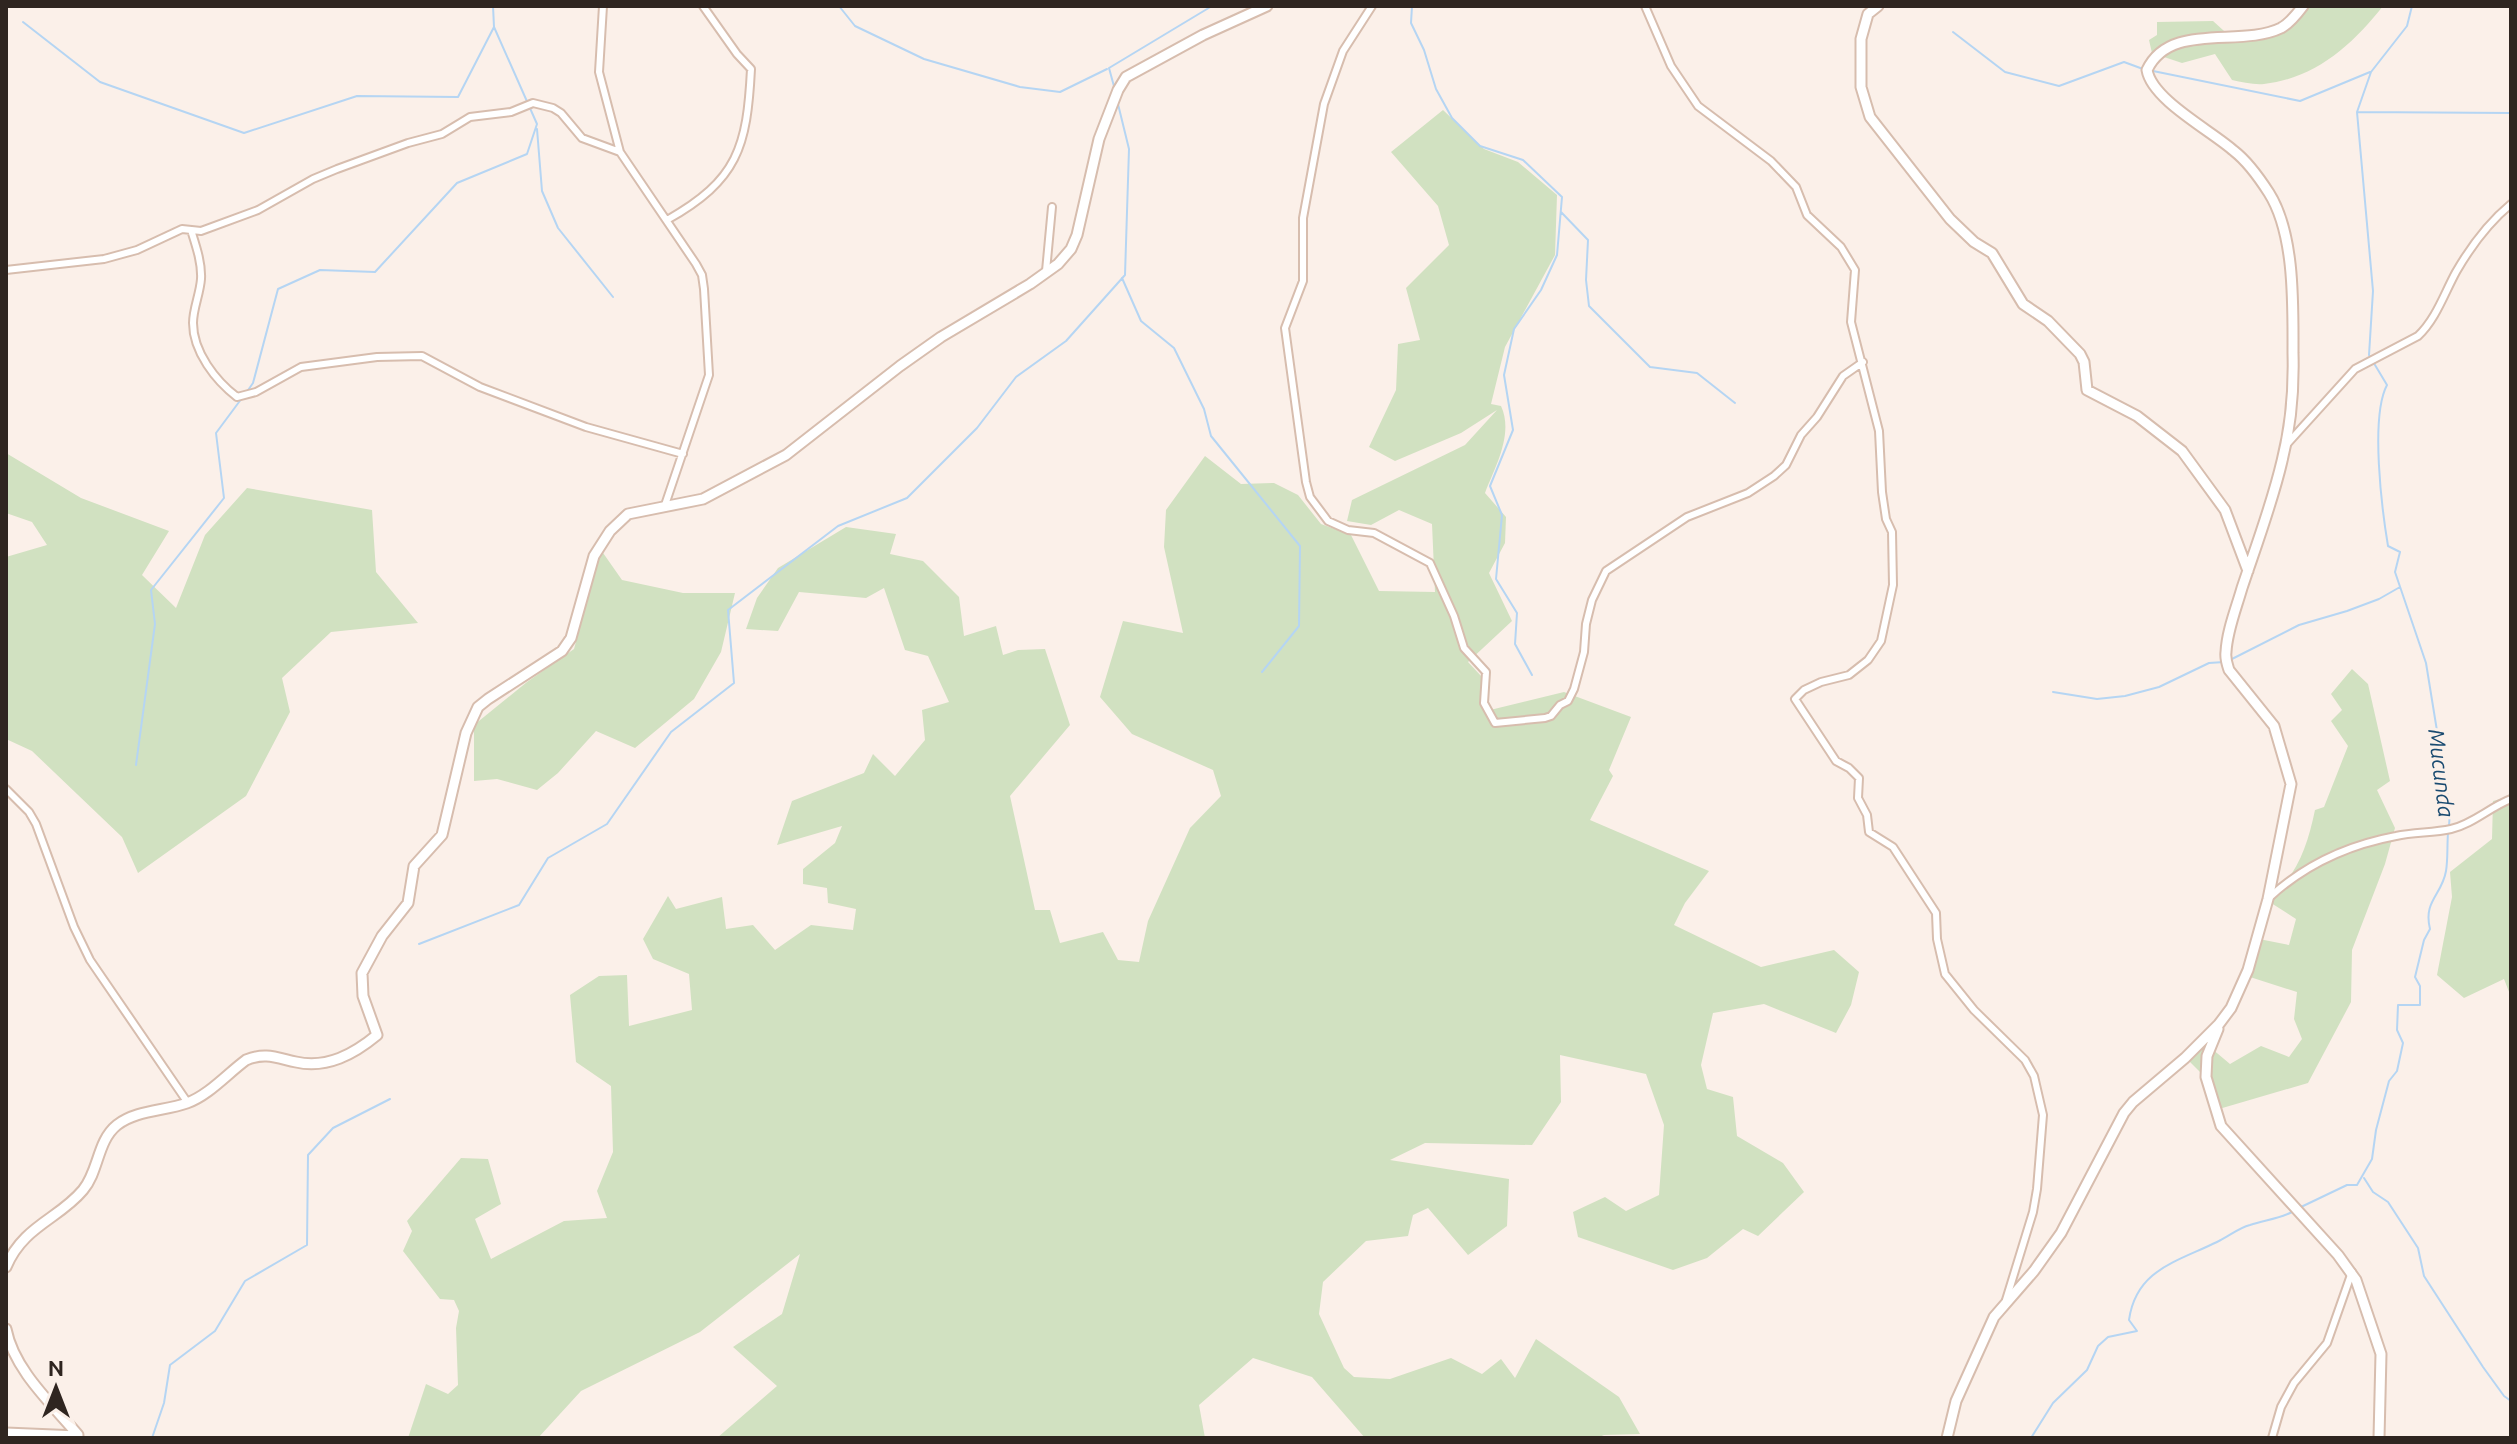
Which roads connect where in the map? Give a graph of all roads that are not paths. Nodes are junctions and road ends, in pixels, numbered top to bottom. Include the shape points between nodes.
1 (603, 6) edge
2 (703, 6) edge
3 (1267, 6) edge
4 (1372, 6) edge
5 (1645, 6) edge
6 (1878, 6) edge
7 (2303, 6) edge
8 (620, 152) junction
9 (2511, 204) edge
10 (1052, 207) dead end
11 (667, 220) junction
12 (191, 230) junction
13 (6, 270) edge
14 (1046, 273) junction
15 (1863, 362) junction
16 (2285, 446) junction
17 (683, 454) junction
18 (665, 505) junction
19 (2248, 571) junction
20 (6, 789) edge
21 (2511, 799) edge
22 (2268, 899) junction
23 (2219, 1024) junction
24 (188, 1103) junction
25 (6, 1267) edge
26 (2352, 1272) junction
27 (2004, 1304) junction
28 (6, 1329) edge
29 (6, 1433) edge
30 (79, 1437) edge
31 (1947, 1438) edge
32 (2272, 1438) edge
33 (2379, 1438) edge

1 - 8 street via 599,72
2 - 11 street via 751,69 750,103 734,160 711,192
3 - 14 street via 1126,77 1099,139 1077,235 1065,257
4 - 15 street via 1343,51 1324,104 1303,218 1303,281 1285,328 1306,482 1328,521 1374,533 1430,563 1464,648 1486,672 1484,703 1495,723 1545,718 1568,701 1584,652 1592,600 1606,571 1687,517 1748,493 1774,476 1843,376
5 - 15 street via 1671,66 1698,106 1771,161 1796,187 1807,215 1853,263 1851,322
6 - 19 street via 1868,14 1861,39 1864,102 1878,129 1950,219 1992,253 2023,304 2080,354 2087,390 2137,416 2182,451 2225,510
7 - 16 street via 2283,27 2270,32 2169,47 2147,70 2148,79 2164,96 2238,153 2277,208 2288,252 2294,353
8 - 11 street
8 - 12 street via 582,138 561,113 533,103 511,112 470,117 442,134 313,179 258,210
9 - 16 street via 2484,229 2426,328 2355,369
10 - 14 street
11 - 17 street via 702,275 704,289 709,375
12 - 13 street via 104,259
12 - 17 street via 201,278 192,325 204,360 237,397 301,367 422,356 489,391 586,427
14 - 18 street via 941,337 786,455 703,499
15 - 27 street via 1879,431 1882,492 1892,532 1890,607 1881,641 1868,660 1849,675 1821,682 1795,699 1836,761 1859,778 1858,798 1869,832 1893,847 1936,913 1945,974 2034,1076 2043,1115 2037,1189
16 - 19 street
17 - 18 street
18 - 24 street via 628,514 603,540 562,651 478,707 462,743 442,835 414,866 408,903 362,973 363,996 377,1035 333,1062 256,1056
19 - 22 street via 2226,662 2274,726 2291,784
20 - 24 street via 36,824 90,960
21 - 22 street via 2448,830 2350,847 2300,872
22 - 23 street via 2241,989
23 - 26 street via 2207,1056 2206,1077 2221,1126
23 - 27 street via 2124,1113 2061,1233
24 - 25 street via 118,1124 83,1190 28,1235
26 - 32 street via 2327,1343 2294,1383
26 - 33 street via 2381,1354
27 - 31 street via 1972,1363
28 - 30 street via 21,1365
29 - 30 street

